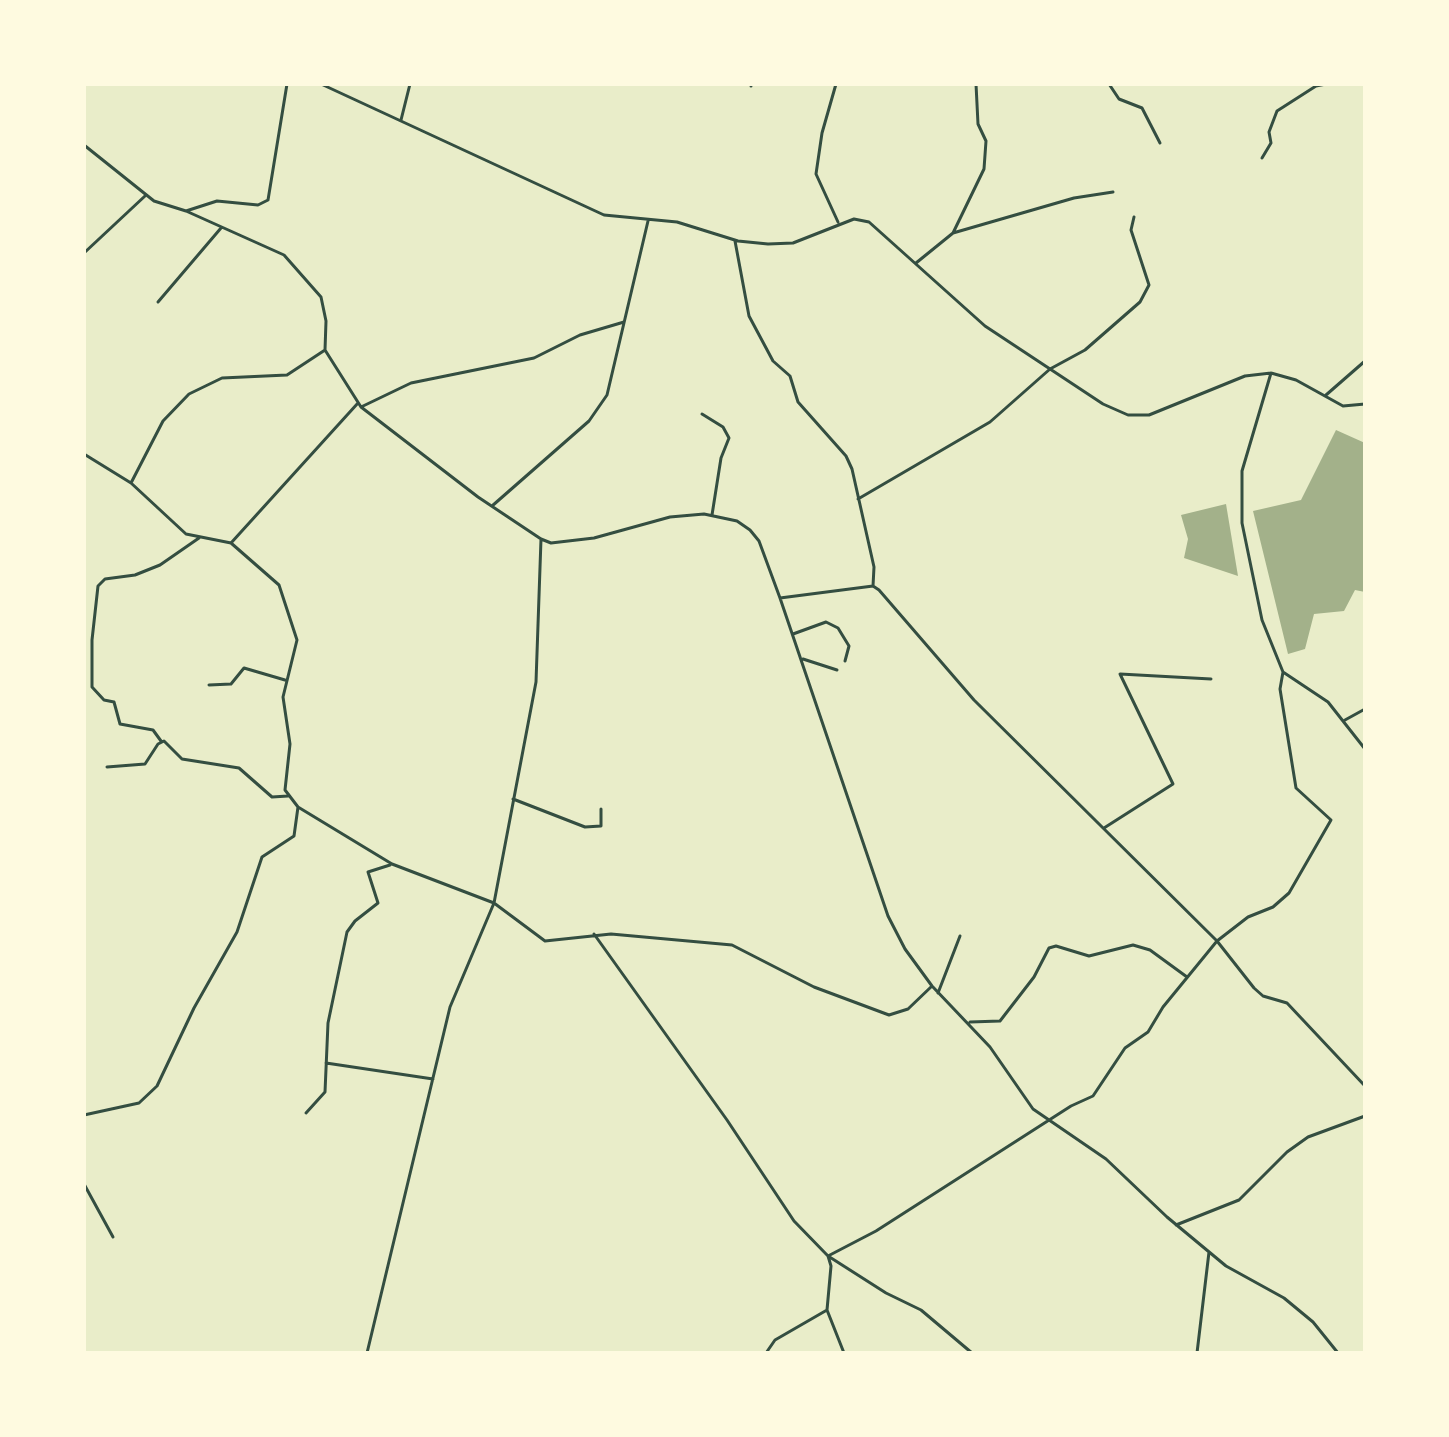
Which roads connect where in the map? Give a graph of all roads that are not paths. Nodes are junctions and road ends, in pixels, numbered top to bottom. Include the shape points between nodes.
1 (287, 84) edge
2 (321, 84) edge
3 (410, 84) edge
4 (836, 84) edge
5 (976, 84) edge
6 (1109, 84) edge
7 (1326, 84) edge
8 (401, 120) junction
9 (1160, 143) dead end
10 (84, 145) edge
11 (1262, 158) dead end
12 (1113, 192) dead end
13 (145, 196) junction
14 (186, 211) junction
15 (1134, 217) dead end
16 (648, 220) junction
17 (838, 222) junction
18 (221, 228) junction
19 (953, 233) junction
20 (735, 241) junction
21 (84, 253) edge
22 (916, 263) junction
23 (158, 302) dead end
24 (624, 322) junction
25 (325, 350) junction
26 (1365, 361) edge
27 (1050, 369) junction
28 (1271, 373) junction
29 (1324, 397) junction
30 (1365, 404) edge
31 (359, 405) junction
32 (702, 414) dead end
33 (84, 454) edge
34 (131, 483) junction
35 (858, 499) junction
36 (492, 506) junction
37 (712, 515) junction
38 (199, 538) junction
39 (541, 539) junction
40 (231, 543) junction
41 (873, 586) junction
42 (780, 598) junction
43 (793, 634) junction
44 (802, 659) junction
45 (845, 661) dead end
46 (837, 670) dead end
47 (1283, 672) junction
48 (1211, 679) dead end
49 (286, 680) junction
50 (209, 685) dead end
51 (1365, 709) edge
52 (1345, 720) junction
53 (161, 741) junction
54 (1365, 749) edge
55 (107, 767) dead end
56 (288, 796) junction
57 (513, 799) junction
58 (298, 807) junction
59 (601, 809) dead end
60 (1104, 828) junction
61 (392, 864) junction
62 (494, 903) junction
63 (594, 934) junction
64 (960, 936) dead end
65 (1217, 941) junction
66 (1187, 977) junction
67 (932, 986) junction
68 (938, 993) junction
69 (970, 1022) junction
70 (326, 1063) junction
71 (433, 1079) junction
72 (1365, 1086) edge
73 (306, 1113) dead end
74 (84, 1115) edge
75 (1365, 1116) edge
76 (1049, 1121) junction
77 (84, 1184) edge
78 (1176, 1225) junction
79 (113, 1237) dead end
80 (1209, 1252) junction
81 (828, 1256) junction
82 (827, 1310) junction
83 (367, 1353) edge
84 (766, 1353) edge
85 (844, 1353) edge
86 (972, 1353) edge
87 (1197, 1353) edge
88 (1338, 1353) edge

1 - 14 street via 268,200 258,205 217,201
2 - 8 street
3 - 8 street
4 - 17 street via 816,174
5 - 19 street via 978,124 986,141 984,169
6 - 9 street via 1119,99 1140,106
7 - 11 street via 1277,111 1271,143
8 - 16 street via 588,211
10 - 13 street
12 - 19 street
13 - 14 street
13 - 21 street
14 - 18 street
15 - 27 street via 1131,230 1149,285 1145,294 1085,350
16 - 20 street via 677,222
16 - 24 street
17 - 20 street via 793,243
17 - 22 street via 869,222
18 - 23 street
18 - 25 street via 284,255 308,279 324,308
19 - 22 street
20 - 35 street via 749,316 773,361 790,376 798,402 846,456
22 - 27 street via 985,326
24 - 31 street via 580,335 534,358 411,383
24 - 36 street via 607,395 589,421
25 - 31 street
25 - 34 street via 287,375 222,378 189,394 163,421
26 - 29 street
27 - 28 street via 1103,404 1139,417 1245,376
27 - 35 street via 990,422
28 - 29 street
28 - 47 street via 1242,471 1241,502 1262,620
29 - 30 street via 1343,406
31 - 36 street
31 - 40 street
32 - 37 street via 723,427 729,438
33 - 34 street
34 - 38 street via 186,534
35 - 41 street via 874,567
36 - 39 street
37 - 39 street via 670,517 565,542
37 - 42 street via 750,530
38 - 40 street
38 - 53 street via 160,565 105,579 98,586 92,687 114,702 120,724 153,730
39 - 57 street via 536,682
40 - 49 street via 276,581 287,603 298,648
41 - 42 street
41 - 60 street via 974,700
42 - 43 street
43 - 44 street
43 - 45 street via 826,622 838,628 849,646
44 - 46 street
44 - 67 street via 888,916
47 - 52 street
47 - 65 street via 1280,689 1296,788 1331,820 1289,893
48 - 60 street via 1120,674 1173,784
49 - 50 street via 244,668 231,684
49 - 56 street
51 - 52 street
52 - 54 street
53 - 55 street via 145,764
53 - 56 street via 182,759 239,768 272,797
56 - 58 street
57 - 59 street via 585,827 601,826
57 - 62 street
58 - 61 street
58 - 74 street via 294,836 262,857 237,932 157,1086 139,1103
60 - 65 street
61 - 62 street
61 - 70 street via 368,872 378,903 347,932 328,1023
62 - 63 street via 545,941
62 - 71 street via 450,1007
63 - 67 street via 732,945 814,987 889,1015 908,1009
63 - 81 street via 794,1221
64 - 68 street
65 - 66 street
65 - 72 street via 1254,988 1287,1003
66 - 69 street via 1150,950 1133,945 1089,956 1056,946 1049,948 1000,1021
66 - 76 street via 1148,1032 1125,1048 1093,1096
67 - 68 street
68 - 69 street
69 - 76 street via 1033,1109
70 - 71 street
70 - 73 street via 325,1092
71 - 83 street
75 - 78 street via 1308,1137 1239,1200
76 - 78 street via 1114,1165
76 - 81 street
77 - 79 street
78 - 80 street
80 - 87 street
80 - 88 street via 1284,1298
81 - 82 street
81 - 86 street via 921,1310
82 - 84 street via 775,1340
82 - 85 street

